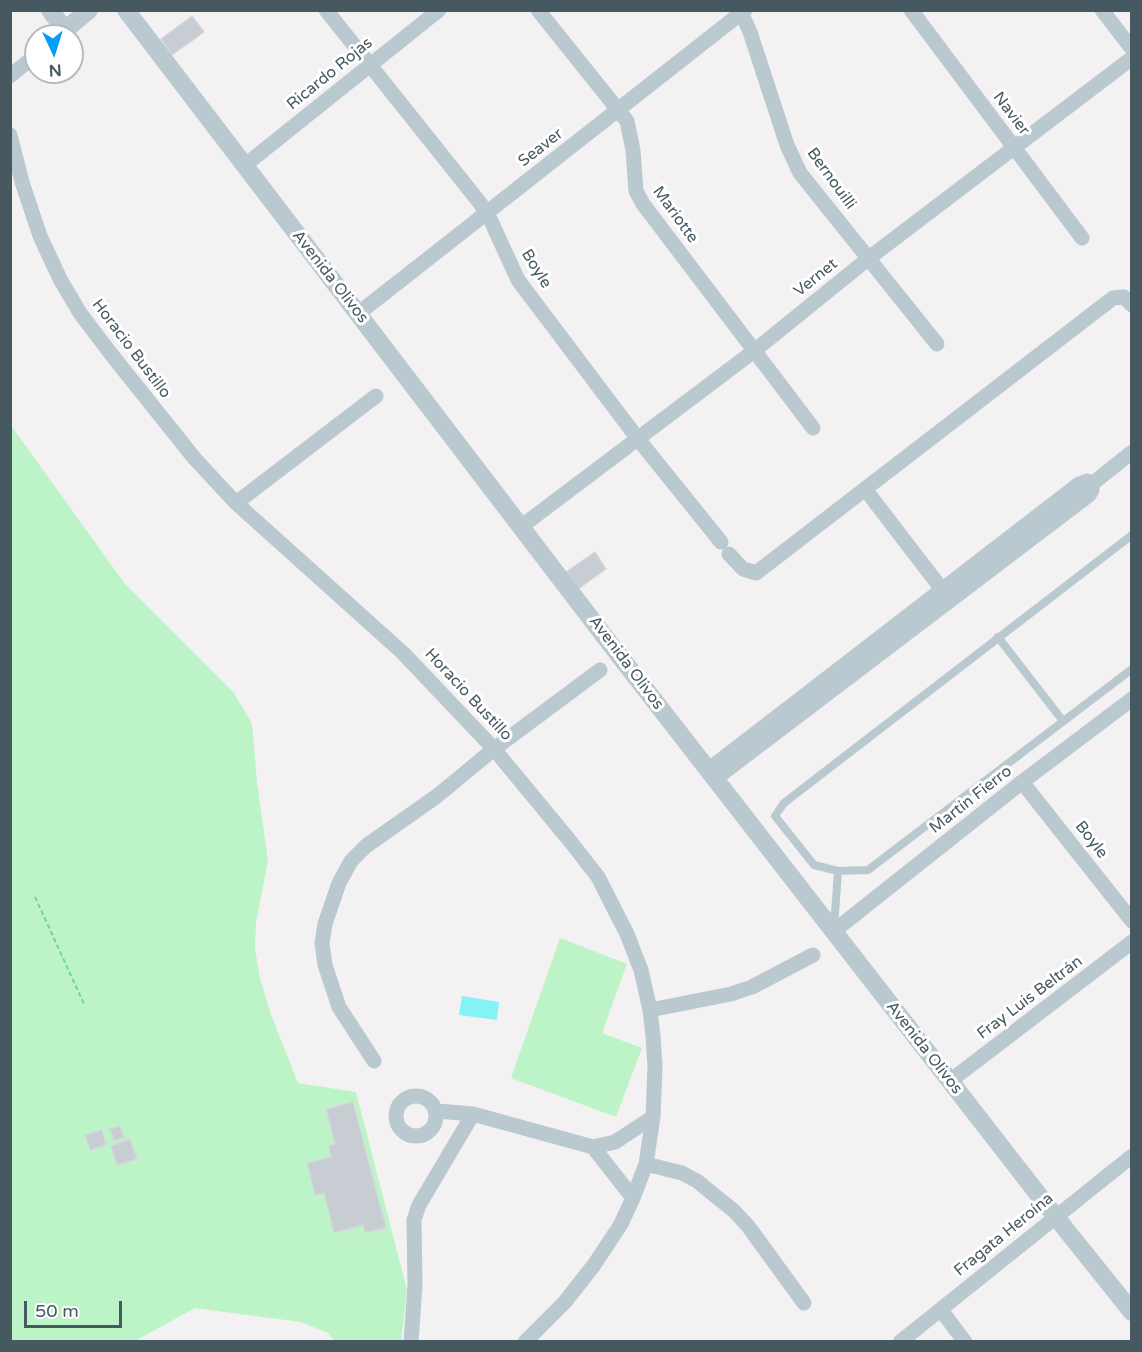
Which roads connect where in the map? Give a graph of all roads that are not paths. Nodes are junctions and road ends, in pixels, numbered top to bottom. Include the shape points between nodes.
1 (50, 10) edge
2 (89, 10) edge
3 (126, 10) edge
4 (326, 10) edge
5 (439, 10) edge
6 (538, 10) edge
7 (911, 10) edge
8 (1102, 10) edge
9 (742, 11) edge
10 (57, 24) edge
11 (72, 24) edge
12 (1131, 49) edge
13 (1131, 58) edge
14 (24, 64) edge
15 (369, 65) junction
16 (10, 75) edge
17 (620, 110) junction
18 (10, 135) edge
19 (1015, 149) junction
20 (244, 166) junction
21 (486, 213) junction
22 (1082, 238) dead end
23 (869, 258) junction
24 (1131, 305) edge
25 (358, 314) junction
26 (937, 344) dead end
27 (754, 351) junction
28 (376, 396) dead end
29 (813, 428) dead end
30 (638, 439) junction
31 (1131, 452) edge
32 (865, 489) junction
33 (236, 503) junction
34 (522, 526) junction
35 (1131, 535) edge
36 (947, 595) junction
37 (998, 637) junction
38 (1131, 669) edge
39 (600, 670) dead end
40 (1131, 699) edge
41 (1063, 721) junction
42 (494, 749) junction
43 (712, 775) junction
44 (1022, 782) junction
45 (838, 871) junction
46 (1131, 921) edge
47 (834, 932) junction
48 (1131, 942) edge
49 (813, 955) dead end
50 (650, 1010) junction
51 (374, 1061) dead end
52 (950, 1081) junction
53 (436, 1111) dead end
54 (473, 1114) junction
55 (653, 1117) junction
56 (593, 1147) junction
57 (1131, 1156) edge
58 (646, 1164) junction
59 (633, 1198) junction
60 (1055, 1216) junction
61 (804, 1303) dead end
62 (941, 1310) junction
63 (1131, 1312) edge
64 (411, 1341) edge
65 (525, 1341) edge
66 (900, 1341) edge
67 (965, 1341) edge

1 - 10 street
2 - 11 street
3 - 20 street, Avenida Olivos
4 - 15 street, Boyle
5 - 15 street, Ricardo Rojas
6 - 17 street, Mariotte
7 - 19 street, Navier
8 - 12 street
9 - 17 street, Seaver
9 - 23 street, Bernouilli via 794,162
13 - 19 street, Vernet
14 - 16 street
15 - 20 street, Ricardo Rojas
15 - 21 street, Boyle
17 - 21 street, Seaver
17 - 27 street, Mariotte via 629,129 636,191 643,204
18 - 33 street, Horacio Bustillo via 40,236 80,313 160,417
19 - 22 street, Navier
19 - 23 street, Vernet
20 - 25 street, Avenida Olivos
21 - 25 street, Seaver
21 - 30 street, Boyle via 518,280
23 - 26 street, Bernouilli
23 - 27 street, Vernet
24 - 32 street via 1124,297 1113,298
25 - 34 street, Avenida Olivos
27 - 29 street, Mariotte
27 - 30 street, Vernet
28 - 33 street
30 - 32 street, Boyle via 743,569 756,573
30 - 34 street, Vernet
31 - 36 street via 1092,484 1089,495
32 - 36 street
33 - 42 street, Horacio Bustillo via 403,653
34 - 43 street, Avenida Olivos
35 - 37 lane
36 - 43 street
37 - 41 lane
37 - 45 lane via 777,811 775,816 814,865
38 - 41 lane
39 - 42 street
40 - 44 street, Martín Fierro
41 - 45 lane via 873,867
42 - 50 street, Horacio Bustillo via 598,877 627,934
42 - 51 street via 437,796 366,846 351,861 339,883 325,924 325,965 339,1006
43 - 47 street, Avenida Olivos
44 - 46 street, Boyle
44 - 47 street, Martín Fierro
45 - 47 lane
47 - 52 street, Avenida Olivos
48 - 52 street, Fray Luis Beltrán
49 - 50 street via 752,987
50 - 55 street, Horacio Bustillo via 655,1066
52 - 60 street, Avenida Olivos
53 - 54 street
54 - 56 street
54 - 64 street via 414,1220
55 - 56 street via 615,1142
55 - 58 street, Horacio Bustillo
56 - 59 street
57 - 60 street, Fragata Heroína
58 - 59 street, Horacio Bustillo
58 - 61 street via 682,1173 734,1210
59 - 65 street, Horacio Bustillo via 594,1265 564,1303
60 - 62 street, Fragata Heroína
60 - 63 street, Avenida Olivos
62 - 66 street, Fragata Heroína
62 - 67 street

